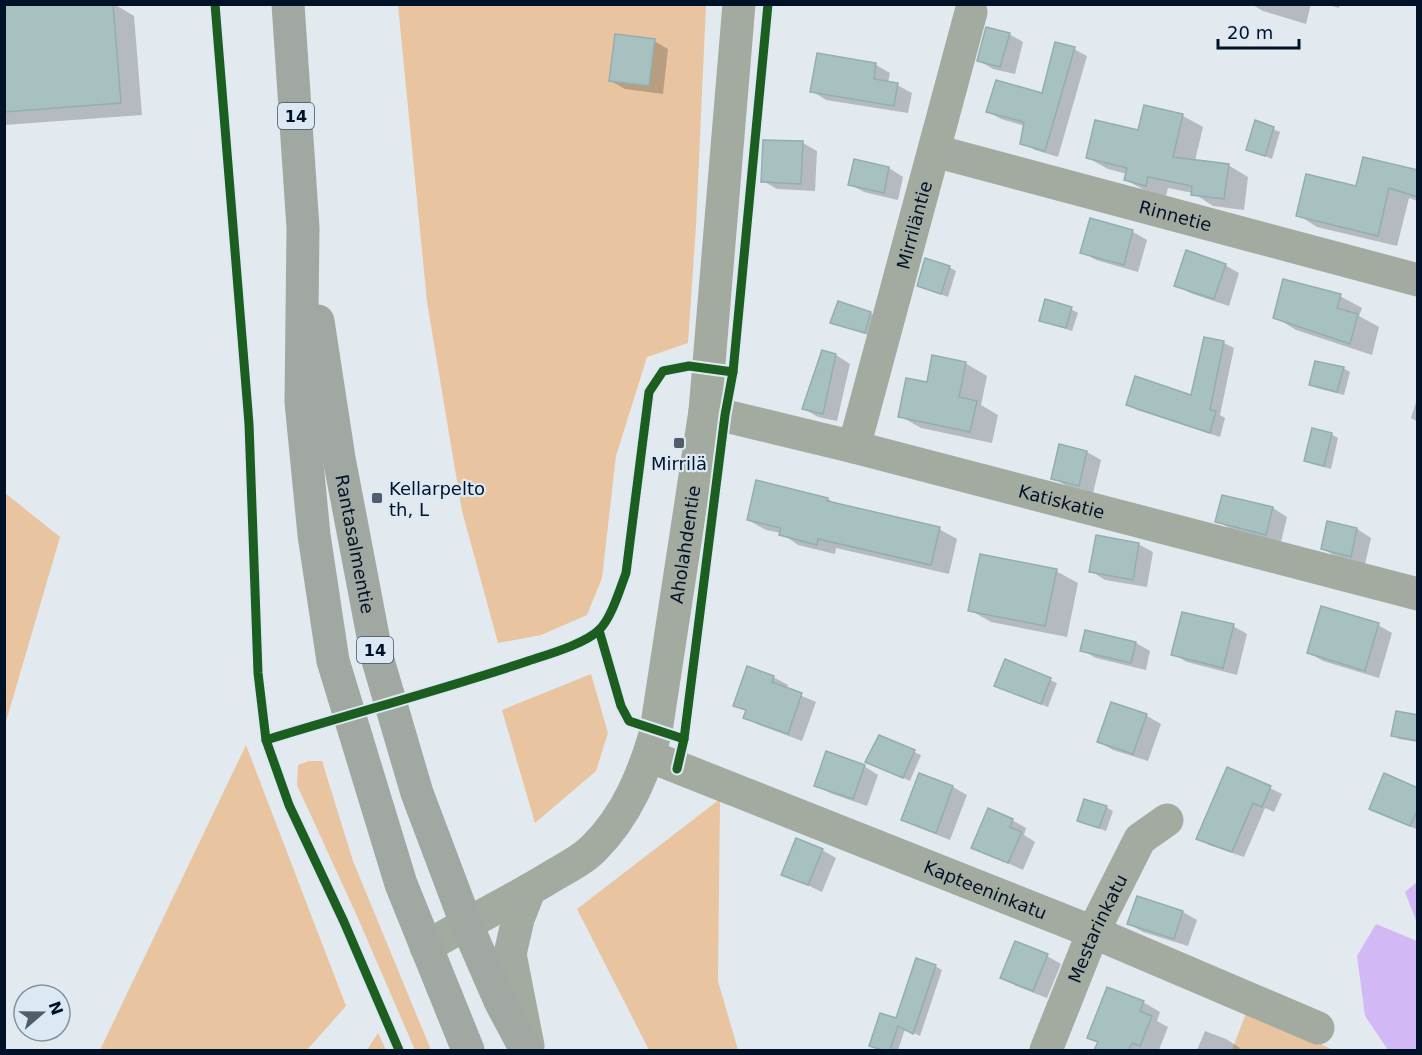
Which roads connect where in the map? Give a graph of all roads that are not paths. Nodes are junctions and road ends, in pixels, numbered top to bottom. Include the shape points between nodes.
1 (288, 4) edge
2 (739, 4) edge
3 (971, 12) dead end
4 (934, 151) junction
5 (303, 228) junction
6 (1418, 280) edge
7 (705, 411) junction
8 (854, 447) junction
9 (1418, 594) edge
10 (649, 756) junction
11 (1167, 820) dead end
12 (529, 891) junction
13 (466, 923) junction
14 (1093, 932) junction
15 (426, 947) junction
16 (1318, 1028) dead end
17 (468, 1050) edge
18 (527, 1050) edge
19 (1046, 1050) edge

1 - 5 highway, Rantasalmentie / 14
2 - 7 street, Aholahdentie
3 - 4 street, Mirriläntie
4 - 6 street, Rinnetie
4 - 8 street, Mirriläntie
5 - 13 highway, Rantasalmentie / 14 via 339,458 377,657 417,793
5 - 15 highway, Rantasalmentie / 14 via 301,402 314,535 333,662 401,884
7 - 8 street, Katiskatie
7 - 10 street, Aholahdentie
8 - 9 street, Katiskatie
10 - 12 street, Aholahdentie via 632,797 596,847
10 - 14 street, Kapteeninkatu
11 - 14 street, Mestarinkatu via 1140,839
12 - 13 street, Aholahdentie
12 - 18 street via 510,954
13 - 15 street, Aholahdentie
13 - 18 highway, Rantasalmentie / 14 via 500,1001
14 - 16 street, Kapteeninkatu
14 - 19 street, Mestarinkatu
15 - 17 highway, Rantasalmentie / 14

